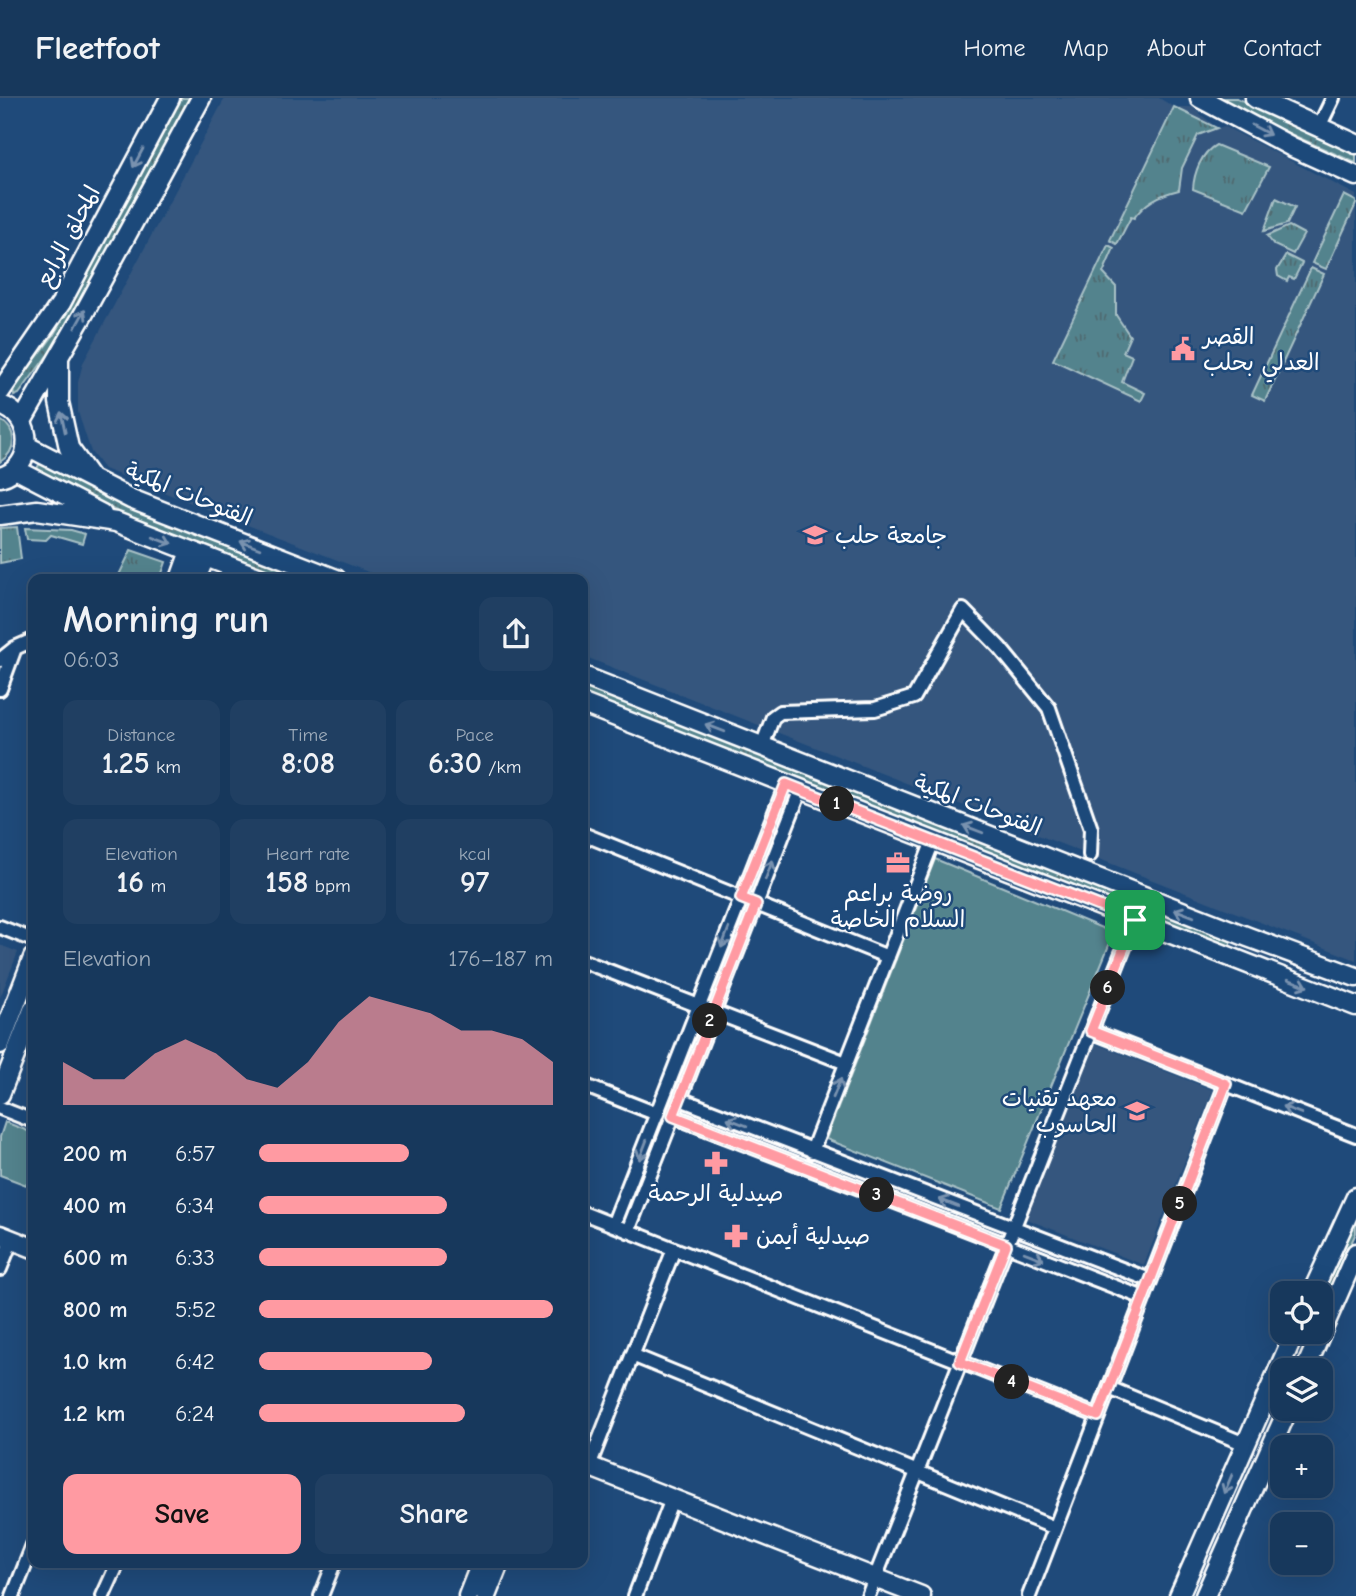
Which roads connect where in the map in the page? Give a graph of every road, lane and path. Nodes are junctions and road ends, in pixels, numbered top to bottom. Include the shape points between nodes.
1 (170, 98) edge
2 (201, 98) edge
3 (1200, 98) edge
4 (1255, 98) edge
5 (1333, 98) edge
6 (1319, 127) junction
7 (1356, 144) edge
8 (1356, 176) edge
9 (59, 357) junction
10 (0, 392) edge
11 (0, 405) edge
12 (22, 421) junction
13 (27, 446) junction
14 (7, 473) edge
15 (92, 479) junction
16 (0, 515) edge
17 (116, 522) junction
18 (198, 554) junction
19 (184, 574) edge
20 (196, 574) edge
21 (250, 574) edge
22 (323, 574) edge
23 (28, 642) edge
24 (15, 648) junction
25 (0, 660) edge
26 (588, 678) edge
27 (0, 689) edge
28 (588, 706) edge
29 (762, 747) junction
30 (793, 787) junction
31 (588, 836) edge
32 (933, 841) junction
33 (1090, 855) dead end
34 (741, 898) junction
35 (756, 904) junction
36 (1135, 920) junction
37 (0, 927) edge
38 (1248, 937) junction
39 (28, 938) edge
40 (888, 957) junction
41 (1240, 961) junction
42 (588, 963) edge
43 (28, 971) edge
44 (1356, 977) edge
45 (699, 1006) junction
46 (1356, 1006) edge
47 (714, 1012) junction
48 (28, 1023) edge
49 (1091, 1031) junction
50 (0, 1044) edge
51 (846, 1063) junction
52 (1226, 1084) junction
53 (588, 1087) edge
54 (0, 1094) edge
55 (680, 1099) junction
56 (0, 1108) edge
57 (657, 1115) junction
58 (673, 1116) junction
59 (28, 1119) edge
60 (1356, 1135) edge
61 (812, 1151) junction
62 (1356, 1197) edge
63 (588, 1215) edge
64 (613, 1225) junction
65 (1013, 1227) junction
66 (628, 1231) junction
67 (6, 1237) edge
68 (1006, 1245) junction
69 (28, 1246) edge
70 (674, 1249) junction
71 (1356, 1254) edge
72 (0, 1269) edge
73 (1150, 1280) junction
74 (1318, 1281) edge
75 (1143, 1298) junction
76 (632, 1355) junction
77 (1309, 1358) edge
78 (960, 1362) junction
79 (1109, 1388) junction
80 (1270, 1405) edge
81 (1098, 1416) junction
82 (1282, 1421) edge
83 (1245, 1444) junction
84 (588, 1460) edge
85 (588, 1466) edge
86 (917, 1472) junction
87 (672, 1499) junction
88 (1055, 1528) junction
89 (28, 1558) edge
90 (116, 1568) edge
91 (332, 1568) edge
92 (479, 1568) edge
93 (497, 1568) edge
94 (875, 1578) junction
95 (13, 1596) edge
96 (103, 1596) edge
97 (321, 1596) edge
98 (468, 1596) edge
99 (486, 1596) edge
100 (635, 1596) edge
101 (868, 1596) edge
102 (921, 1596) edge
103 (1028, 1596) edge
104 (1179, 1596) edge
105 (1205, 1596) edge

1 -> 10 street, المحلق الرابع via 61,303
9 -> 2 street
3 -> 8 street
4 - 6 street
5 - 6 street
6 - 7 street
9 - 12 street
15 -> 9 street via 69,448 59,402
11 - 12 street
12 - 13 street
13 - 14 street via 23,459
13 - 15 street, الفتوحات المكية
14 - 17 street
22 -> 15 street, الفتوحات المكية via 131,499
16 - 17 street via 37,510
17 -> 18 street
18 - 19 street
18 - 20 street
18 - 21 street
23 - 24 street
24 - 25 street
24 - 27 street
29 -> 26 street, الفتوحات المكية
28 - 30 street
29 - 33 street via 773,717 780,712 874,709 914,697 963,610 1049,708 1091,829
38 -> 29 street, الفتوحات المكية
30 - 32 street
30 - 34 street
35 -> 30 street
31 - 34 street
32 - 36 street
32 - 40 street
34 - 35 street
34 -> 45 street
35 - 40 street
35 - 47 street
36 - 41 street
36 - 49 street
37 - 39 street
38 - 41 street
38 - 44 street, الفتوحات المكية
40 - 51 street
41 -> 46 street
42 - 45 street
43 - 50 street
45 - 47 street
45 - 57 street
47 - 51 street
47 - 55 street
48 - 54 street
49 - 52 street
49 - 65 street
61 -> 51 street
60 -> 52 street
52 - 73 street
53 - 57 street
55 - 58 street
61 -> 55 street
56 - 59 street
57 -> 64 street
58 - 66 street
58 - 68 street
65 -> 61 street
62 - 74 street
63 - 64 street
64 - 66 street
65 - 68 street
65 - 73 street
66 - 70 street
67 - 69 street
67 - 72 street
68 -> 75 street
68 - 78 street
70 - 76 street
70 - 78 street
71 - 77 street
73 - 75 street
75 - 79 street
76 - 84 street
76 - 86 street
78 - 81 street
78 - 86 street
79 - 81 street
79 - 83 street
80 - 83 street
81 - 88 street
82 - 105 street
83 -> 104 street
85 - 87 street
86 - 88 street
86 - 94 street
87 - 94 street
87 - 100 street
88 - 103 street
89 - 95 street
90 - 96 street
91 - 97 street
92 - 98 street
93 - 99 street
94 - 101 street
94 - 102 street

